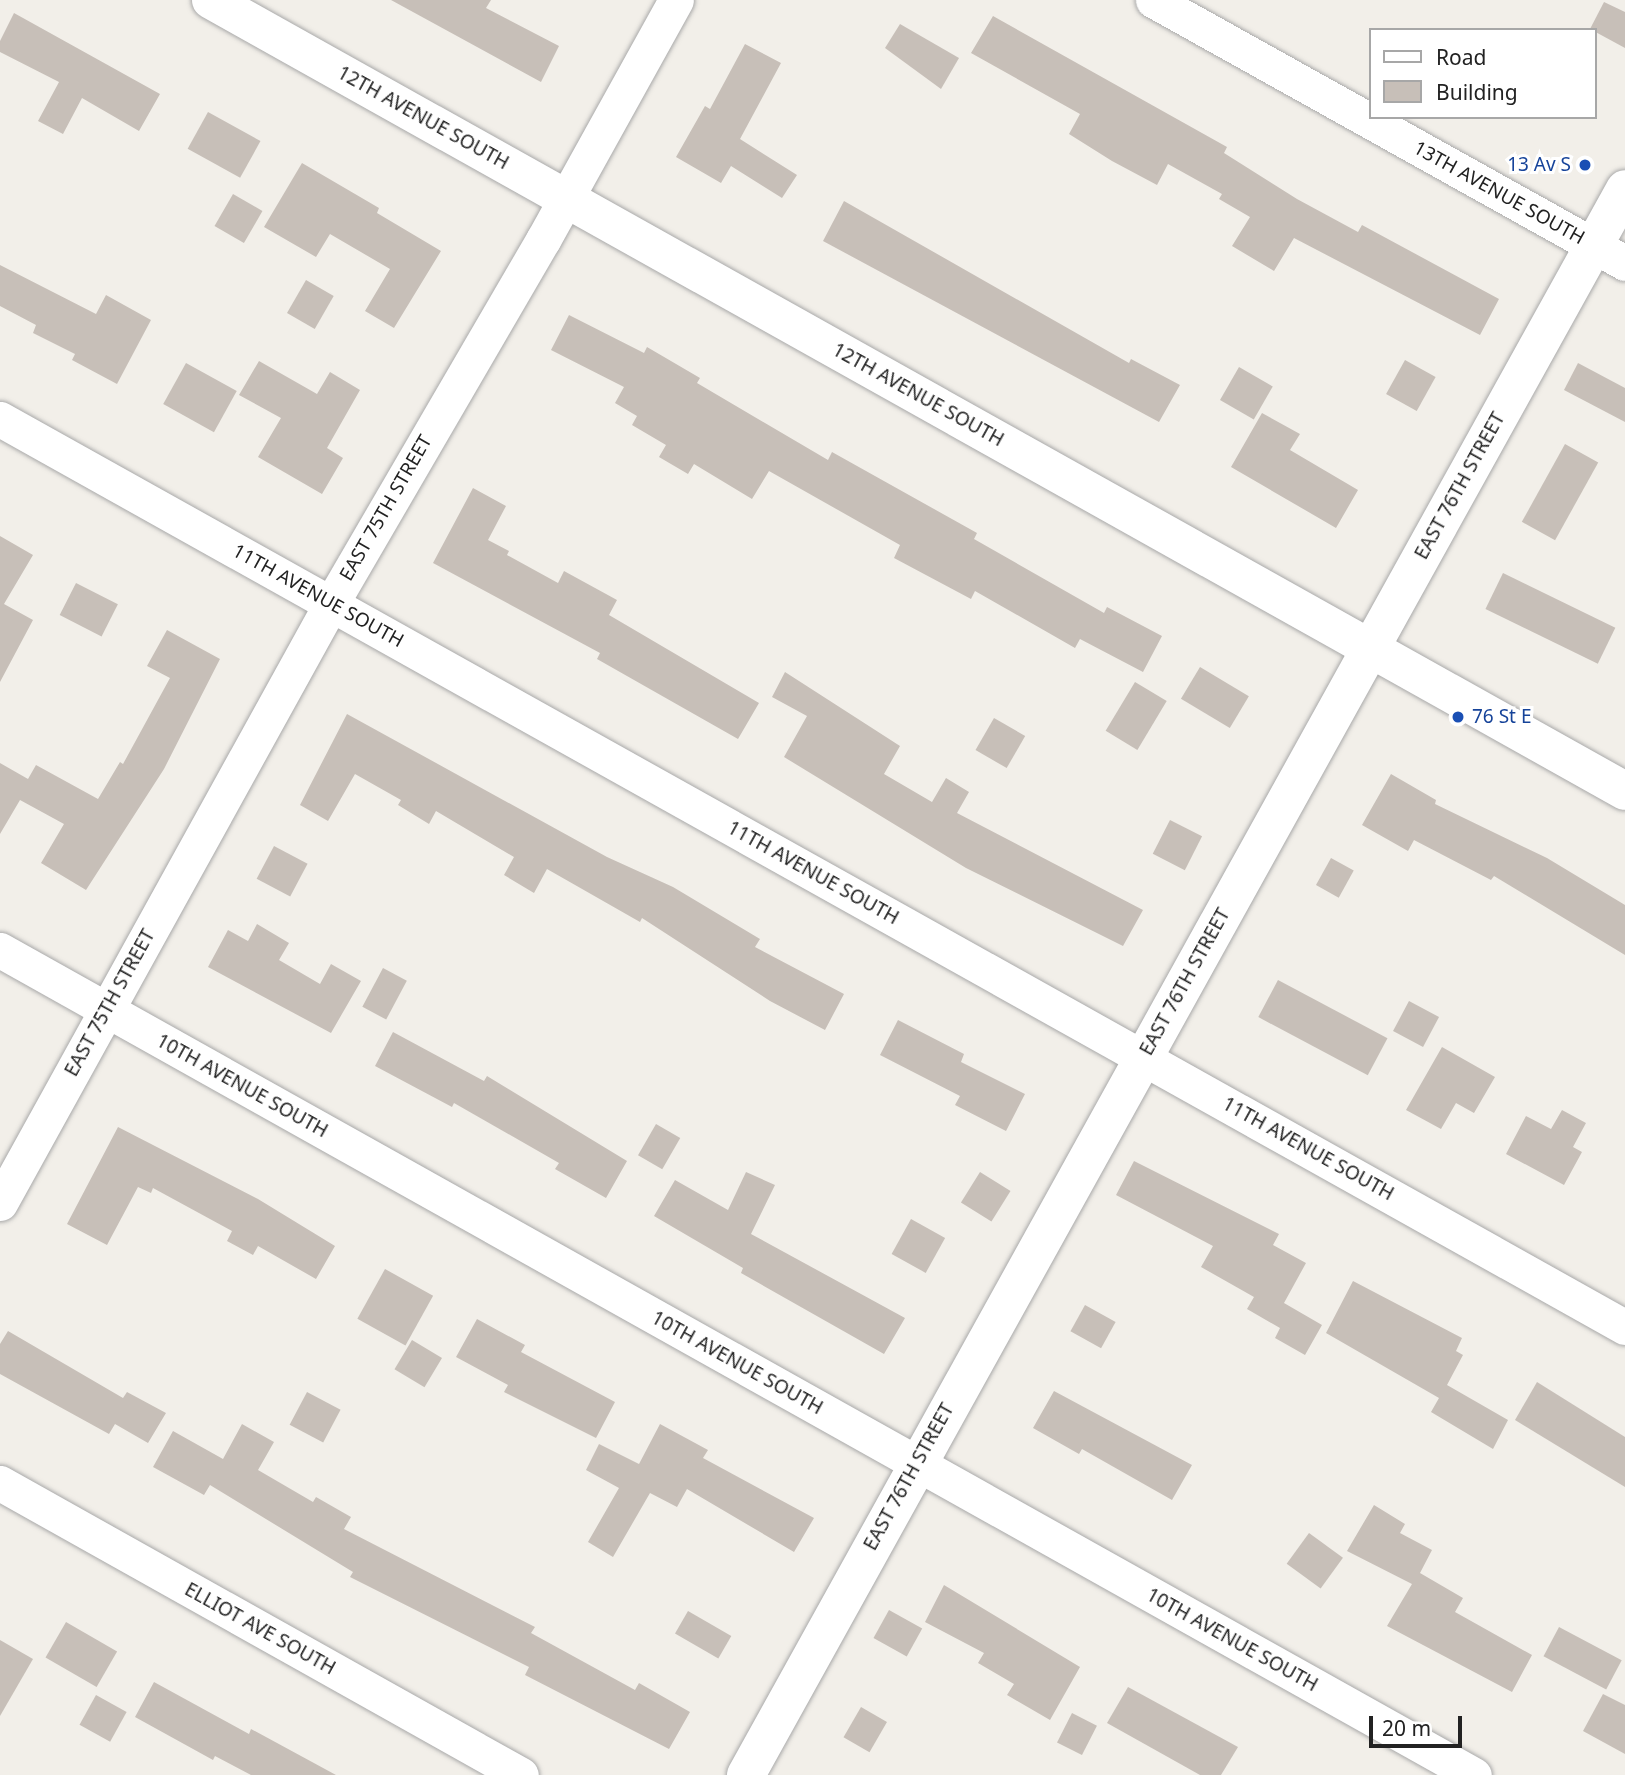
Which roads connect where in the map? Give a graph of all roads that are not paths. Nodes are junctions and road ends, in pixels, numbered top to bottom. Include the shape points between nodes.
1 (211, 0) edge
2 (676, 0) edge
3 (1153, 0) edge
4 (1625, 189) edge
5 (566, 198) junction
6 (1609, 255) edge
7 (0, 419) edge
8 (331, 604) junction
9 (1371, 648) junction
10 (1625, 791) edge
11 (0, 950) edge
12 (106, 1009) junction
13 (1144, 1057) junction
14 (0, 1203) edge
15 (1625, 1327) edge
16 (917, 1463) junction
17 (0, 1483) edge
18 (521, 1775) edge
19 (746, 1775) edge
20 (1474, 1775) edge

1 - 5 street, 12TH AVENUE SOUTH
2 - 5 street, EAST 75TH STREET
3 - 6 street, 13TH AVENUE SOUTH
4 - 6 street, EAST 76TH STREET
5 - 8 street, EAST 75TH STREET
5 - 9 street, 12TH AVENUE SOUTH
6 - 9 street, EAST 76TH STREET
7 - 8 street, 11TH AVENUE SOUTH
8 - 12 street, EAST 75TH STREET
8 - 13 street, 11TH AVENUE SOUTH
9 - 10 street, 12TH AVENUE SOUTH
9 - 13 street, EAST 76TH STREET
11 - 12 street, 10TH AVENUE SOUTH
12 - 14 street, EAST 75TH STREET
12 - 16 street, 10TH AVENUE SOUTH
13 - 15 street, 11TH AVENUE SOUTH
13 - 16 street, EAST 76TH STREET
16 - 19 street, EAST 76TH STREET
16 - 20 street, 10TH AVENUE SOUTH
17 - 18 street, ELLIOT AVE SOUTH

